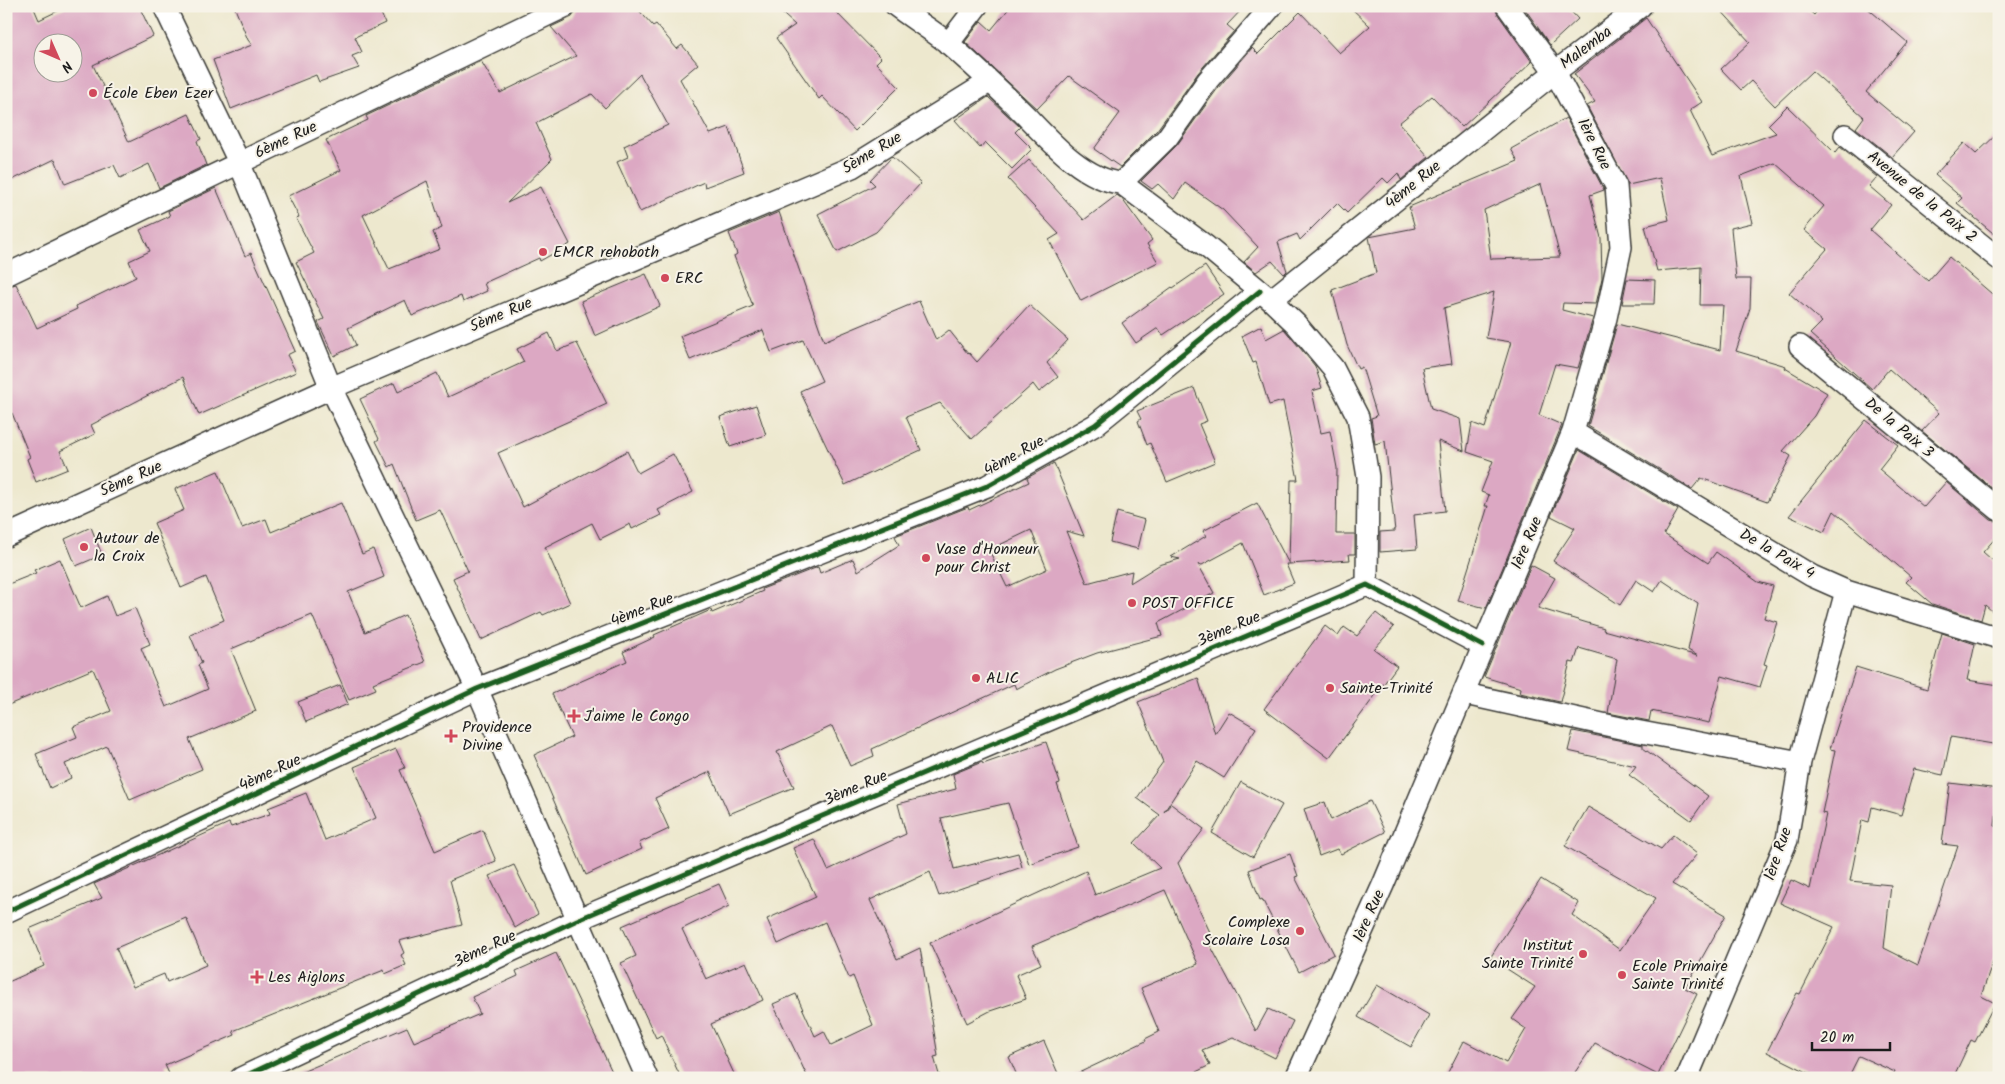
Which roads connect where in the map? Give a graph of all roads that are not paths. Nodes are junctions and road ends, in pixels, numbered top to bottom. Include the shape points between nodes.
1 (164, 6) edge
2 (566, 6) edge
3 (896, 6) edge
4 (976, 6) edge
5 (1272, 6) edge
6 (1507, 6) edge
7 (1641, 6) edge
8 (948, 44) junction
9 (1555, 72) junction
10 (989, 82) junction
11 (1845, 135) dead end
12 (239, 162) junction
13 (1121, 183) junction
14 (1999, 259) edge
15 (6, 275) edge
16 (1266, 296) junction
17 (1800, 346) dead end
18 (331, 388) junction
19 (1573, 432) junction
20 (1999, 510) edge
21 (6, 536) edge
22 (1367, 584) junction
23 (1846, 591) junction
24 (1999, 638) edge
25 (1483, 646) junction
26 (477, 689) junction
27 (1465, 694) junction
28 (1800, 762) junction
29 (6, 912) edge
30 (577, 920) junction
31 (1294, 1076) edge
32 (241, 1078) edge
33 (647, 1078) edge
34 (1687, 1078) edge

1 - 12 street
2 - 12 street, 6ème Rue
3 - 8 street
4 - 8 street
5 - 13 street via 1208,80 1167,138
6 - 9 street, 1ère Rue
7 - 9 street, Malemba
8 - 10 street
9 - 16 street, 4ème Rue
9 - 19 street, 1ère Rue via 1616,186 1620,216 1621,247 1606,318
10 - 13 street via 1046,139 1074,161 1107,182
10 - 18 street, 5ème Rue via 852,167
11 - 14 street, Avenue de la Paix 2
12 - 15 street, 6ème Rue
12 - 18 street
13 - 16 street
16 - 22 street via 1296,324 1333,368 1358,417 1368,477
16 - 26 street, 4ème Rue via 1095,425 987,486
17 - 20 street, De la Paix 3
18 - 21 street, 5ème Rue
18 - 26 street
19 - 23 street, De la Paix 4 via 1812,576
19 - 25 street, 1ère Rue
22 - 25 street
22 - 30 street, 3ème Rue
23 - 24 street, De la Paix 4
23 - 28 street, 1ère Rue
25 - 27 street, 1ère Rue
26 - 29 street, 4ème Rue
26 - 30 street
27 - 28 street via 1625,730
27 - 31 street, 1ère Rue via 1384,885
28 - 34 street, 1ère Rue via 1787,840
30 - 32 street, 3ème Rue
30 - 33 street

